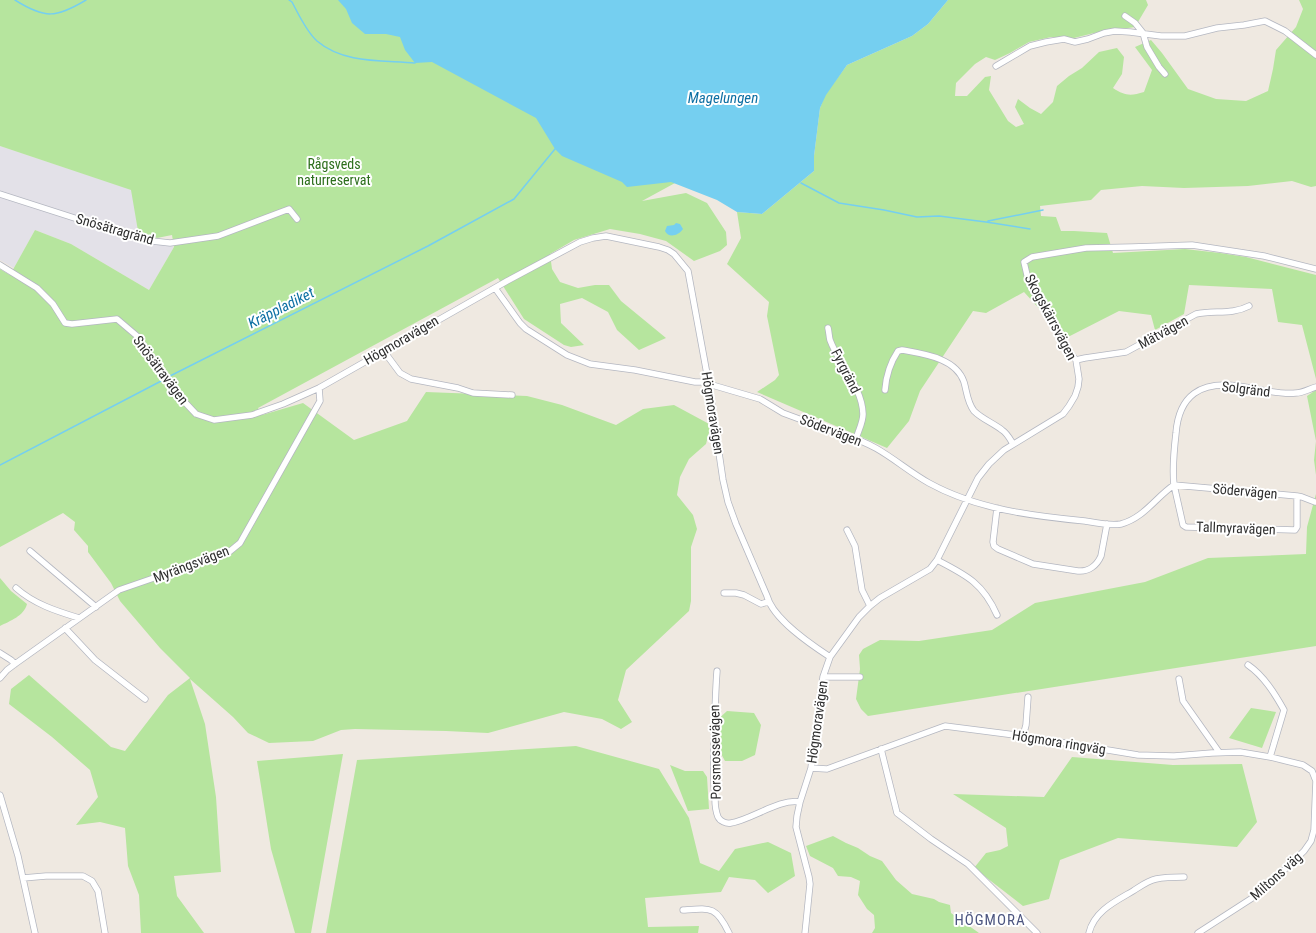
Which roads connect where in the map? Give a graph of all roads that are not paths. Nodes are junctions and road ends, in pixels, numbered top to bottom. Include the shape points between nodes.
1 (1125, 16) dead end
2 (1143, 33) junction
3 (1316, 55) edge
4 (996, 66) dead end
5 (1165, 74) dead end
6 (0, 194) edge
7 (297, 218) dead end
8 (0, 265) edge
9 (1316, 269) edge
10 (495, 288) junction
11 (1249, 306) dead end
12 (828, 328) dead end
13 (383, 350) junction
14 (1076, 360) junction
15 (709, 385) junction
16 (1316, 387) edge
17 (319, 388) junction
18 (885, 390) dead end
19 (512, 395) dead end
20 (856, 439) junction
21 (1013, 444) junction
22 (1174, 485) junction
23 (1297, 496) junction
24 (967, 499) junction
25 (1315, 502) edge
26 (997, 508) junction
27 (1107, 524) junction
28 (847, 530) dead end
29 (30, 551) dead end
30 (937, 560) junction
31 (16, 588) dead end
32 (724, 593) dead end
33 (768, 602) junction
34 (870, 606) junction
35 (96, 607) junction
36 (997, 614) dead end
37 (79, 618) junction
38 (65, 628) junction
39 (0, 653) edge
40 (830, 657) junction
41 (15, 664) junction
42 (1248, 665) dead end
43 (717, 671) dead end
44 (823, 677) junction
45 (860, 677) dead end
46 (0, 678) edge
47 (1179, 679) dead end
48 (1028, 697) dead end
49 (145, 699) dead end
50 (1024, 736) junction
51 (881, 749) junction
52 (1219, 752) junction
53 (1270, 757) junction
54 (811, 768) junction
55 (1312, 771) joint
56 (0, 795) edge
57 (800, 802) junction
58 (1184, 877) dead end
59 (23, 878) junction
60 (683, 910) dead end
61 (35, 933) edge
62 (105, 933) edge
63 (729, 933) edge
64 (804, 933) edge
65 (1037, 933) edge
66 (1089, 933) edge
67 (1198, 933) edge

1 - 2 street
2 - 3 street via 1185,36 1265,21 1285,31
2 - 4 street via 1115,31 1075,42 1064,39 1046,42 1030,46
2 - 5 street via 1147,47
6 - 7 street, Snösätragränd via 144,240 170,243 218,236 289,209
8 - 17 street, Snösätravägen via 37,288 53,304 65,323 117,319 138,336 179,396 196,414 214,420 252,415
9 - 14 street, Skogskärrsvägen via 1264,256 1192,245 1086,248 1032,257 1024,262 1030,285
10 - 13 street, Högmoravägen
10 - 15 street, Södervägen via 526,329 572,358 590,364
10 - 15 street, Högmoravägen via 580,242 593,238 606,236 668,250 688,271
11 - 14 street, Mätvägen via 1231,312 1196,314 1126,352
12 - 20 street, Fyrgränd via 830,340 861,402 862,421
13 - 17 street, Högmoravägen
13 - 19 street via 400,373 411,379 473,393
14 - 21 street, Skogskärrsvägen via 1078,387 1063,414
15 - 20 street, Södervägen via 760,399 783,413
15 - 33 street, Högmoravägen via 728,502
16 - 22 street, Solgränd via 1292,393 1212,385 1195,393 1182,407 1178,417 1174,448
17 - 35 street, Myrängsvägen via 320,401 240,543 229,552 119,590
18 - 21 street, Fyrgränd via 886,377 898,351 944,360 959,373 968,401 975,411 1003,430
20 - 24 street, Södervägen via 881,451 928,482
21 - 24 street, Skogskärrsvägen via 989,464
22 - 23 street, Södervägen
22 - 23 street, Tallmyravägen via 1183,525 1186,527 1295,530
22 - 27 street, Södervägen via 1138,517 1120,524
23 - 25 street, Södervägen
24 - 26 street, Södervägen
24 - 30 street, Skogskärrsvägen
26 - 27 street, Södervägen
26 - 27 street via 994,546 998,549 1033,564 1083,572 1091,569 1099,560
28 - 34 street via 855,546 862,590
29 - 35 street
30 - 34 street, Skogskärrsvägen via 930,570
30 - 36 street via 971,579 988,597
31 - 37 street via 25,596 49,608
32 - 33 street via 744,595 761,604
33 - 40 street, Högmoravägen via 783,621
34 - 40 street, Skogskärrsvägen
35 - 37 street, Myrängsvägen
37 - 38 street, Myrängsvägen
38 - 41 street, Myrängsvägen
38 - 49 street via 95,660
39 - 41 street
40 - 44 street, Högmoravägen
41 - 46 street, Myrängsvägen
42 - 53 street via 1256,670 1284,710
43 - 57 street, Porsmossevägen via 713,778 718,817 729,823 785,803
44 - 45 street
44 - 54 street, Högmoravägen
47 - 52 street via 1183,701
48 - 50 street
50 - 51 street, Högmora ringväg via 945,726
50 - 52 street, Högmora ringväg via 1138,755 1174,756
51 - 54 street, Högmora ringväg via 826,769
51 - 65 street via 897,813 968,864
52 - 53 street, Högmora ringväg via 1240,752
53 - 55 street, Högmora ringväg via 1303,765
54 - 57 street, Högmoravägen
55 - 67 street, Miltons väg via 1316,781 1314,830 1311,841 1260,893
56 - 59 street
57 - 64 street, Högmoravägen via 796,827 810,884
58 - 66 street via 1149,881 1107,907 1099,914
59 - 61 street
59 - 62 street via 83,876 92,881 98,891
60 - 63 street via 705,908 717,912

